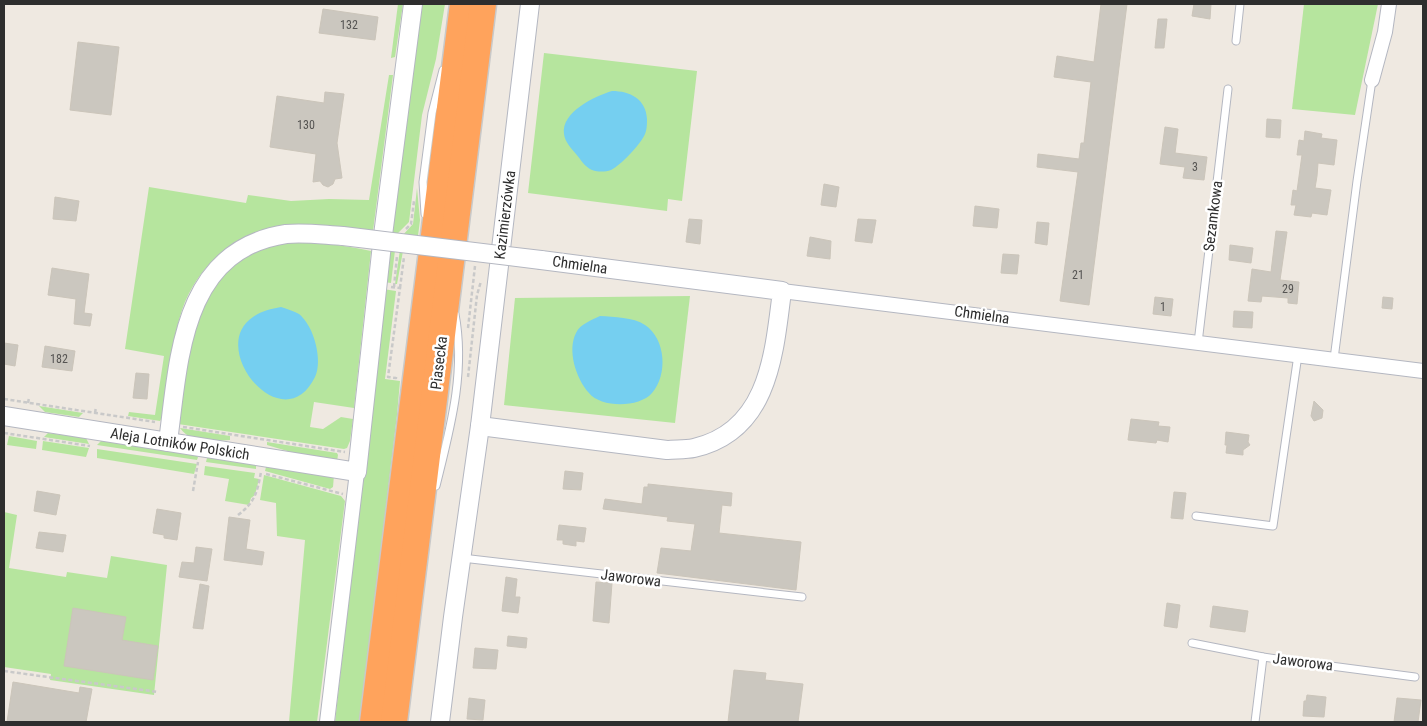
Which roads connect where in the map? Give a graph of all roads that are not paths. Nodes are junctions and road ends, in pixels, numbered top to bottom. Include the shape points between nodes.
1 (413, 4) edge
2 (463, 4) edge
3 (483, 4) edge
4 (530, 4) edge
5 (1240, 4) edge
6 (1389, 4) edge
7 (1236, 41) dead end
8 (445, 62) dead end
9 (1372, 80) joint
10 (1228, 89) dead end
11 (426, 221) dead end
12 (427, 230) dead end
13 (430, 261) junction
14 (460, 288) junction
15 (782, 290) junction
16 (1198, 343) junction
17 (1298, 354) junction
18 (1334, 359) junction
19 (1423, 371) edge
20 (4, 416) edge
21 (480, 426) junction
22 (169, 433) junction
23 (357, 472) junction
24 (434, 492) dead end
25 (430, 501) dead end
26 (1196, 516) dead end
27 (419, 528) junction
28 (461, 558) junction
29 (802, 597) dead end
30 (1192, 643) dead end
31 (1263, 657) junction
32 (1415, 677) dead end
33 (327, 722) edge
34 (373, 722) edge
35 (394, 722) edge
36 (440, 722) edge
37 (1254, 722) edge

1 - 23 street
2 - 13 highway, Piasecka via 455,38
3 - 14 highway, Piasecka
4 - 21 street, Kazimierzówka
5 - 7 lane
6 - 9 street via 1386,32
8 - 11 lane via 432,113 422,182
9 - 18 lane
10 - 16 lane, Sezamkowa
12 - 13 lane
13 - 34 highway, Piasecka
14 - 24 lane via 456,317 460,354 450,428
14 - 27 highway, Piasecka
15 - 16 street, Chmielna
15 - 21 street via 766,381 758,402 746,418 721,439 693,448 667,450
15 - 22 street, Chmielna, bridge via 343,236 306,233 273,237 246,246 225,261 198,295 186,326
16 - 17 street, Chmielna
17 - 18 street, Chmielna
17 - 26 lane via 1273,526
18 - 19 street, Chmielna
20 - 22 street, Aleja Lotników Polskich
21 - 28 street, Kazimierzówka
22 - 23 street, Aleja Lotników Polskich
23 - 33 street
25 - 27 lane
27 - 35 highway, Piasecka
28 - 29 lane, Jaworowa
28 - 36 street, Kazimierzówka
30 - 31 lane, Jaworowa
31 - 32 lane, Jaworowa
31 - 37 lane

